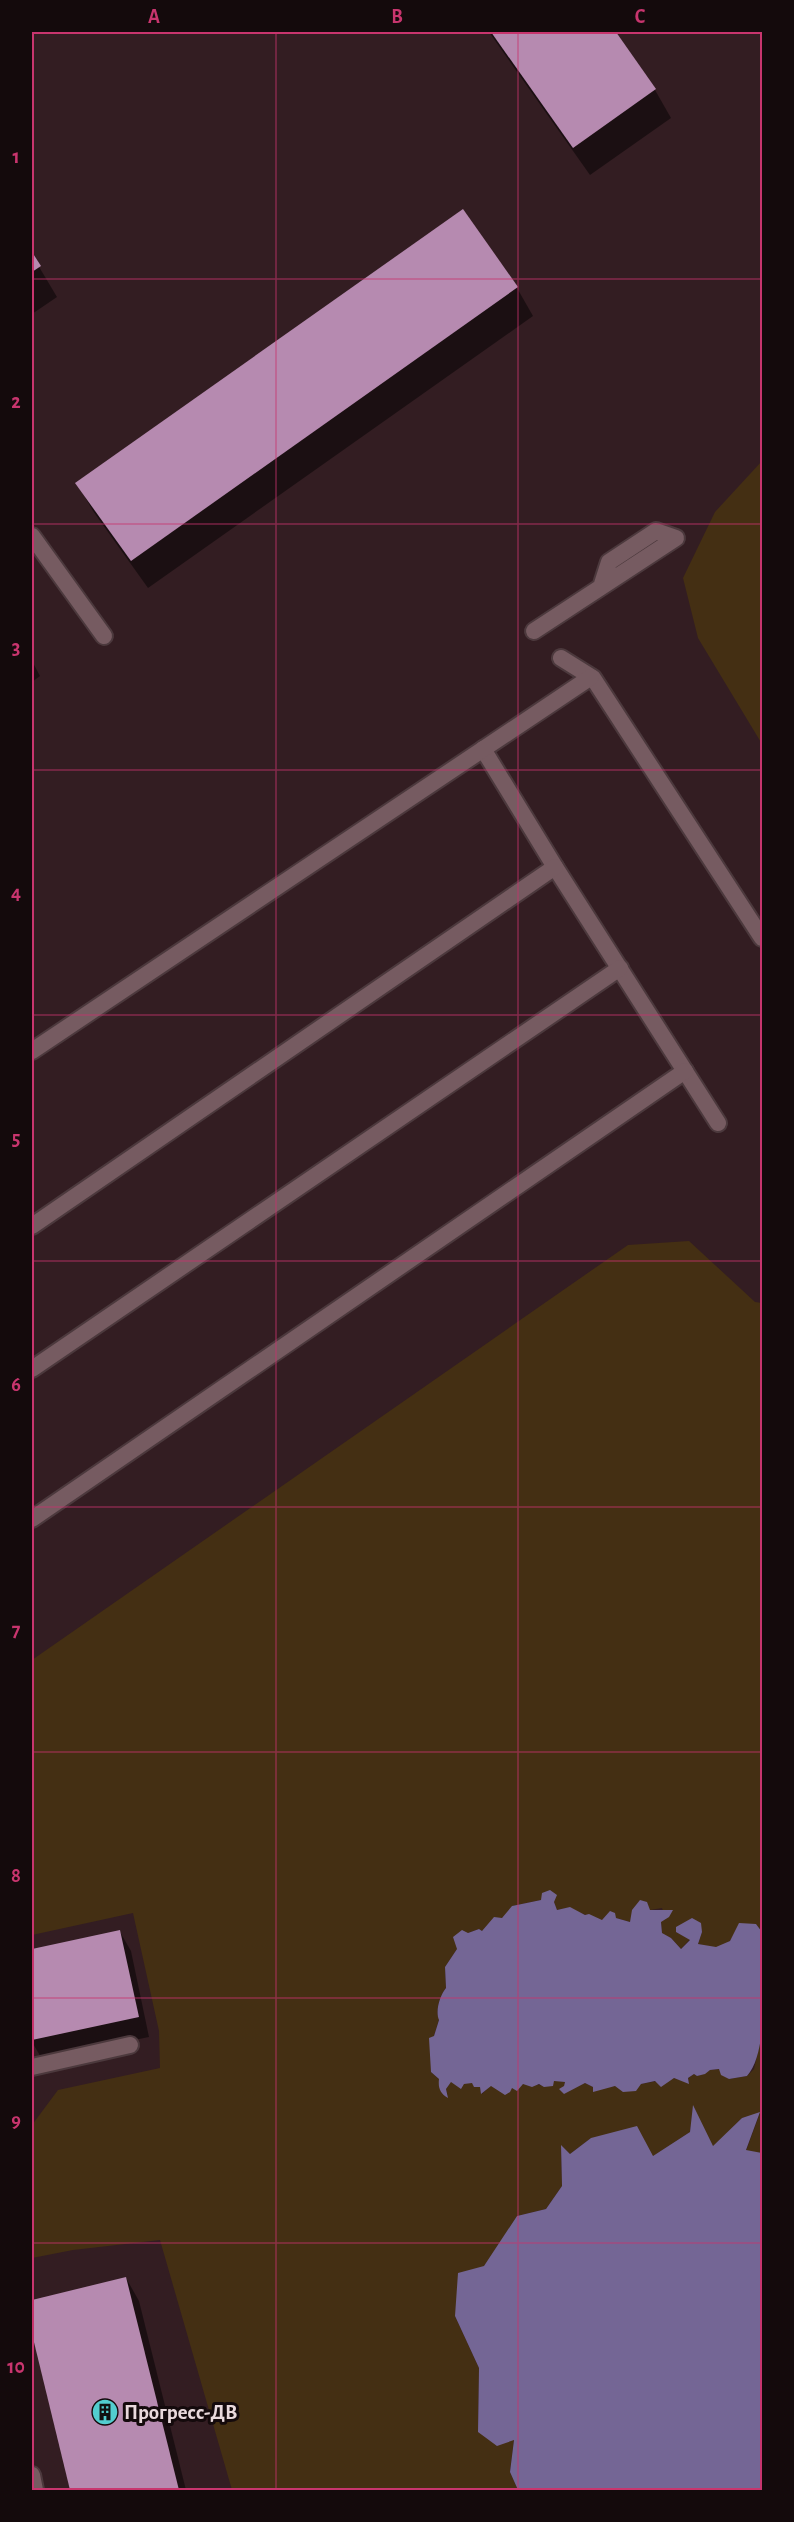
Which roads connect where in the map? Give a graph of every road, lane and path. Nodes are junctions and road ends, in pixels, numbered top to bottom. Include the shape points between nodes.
1 (32, 536) edge
2 (601, 587) dead end
3 (534, 631) dead end
4 (104, 636) dead end
5 (561, 658) dead end
6 (591, 677) junction
7 (483, 749) junction
8 (555, 867) junction
9 (762, 938) edge
10 (620, 968) junction
11 (32, 1051) edge
12 (685, 1071) junction
13 (718, 1123) dead end
14 (32, 1226) edge
15 (32, 1369) edge
16 (32, 1519) edge
17 (130, 2045) dead end
18 (32, 2067) edge
19 (32, 2475) edge
20 (35, 2490) edge

1 - 4 lane
2 - 3 lane
5 - 6 lane
6 - 7 lane
6 - 9 lane
7 - 8 lane
7 - 11 lane
8 - 10 lane
8 - 14 lane
10 - 12 lane
10 - 15 lane
12 - 13 lane
12 - 16 lane
17 - 18 lane
19 - 20 lane

